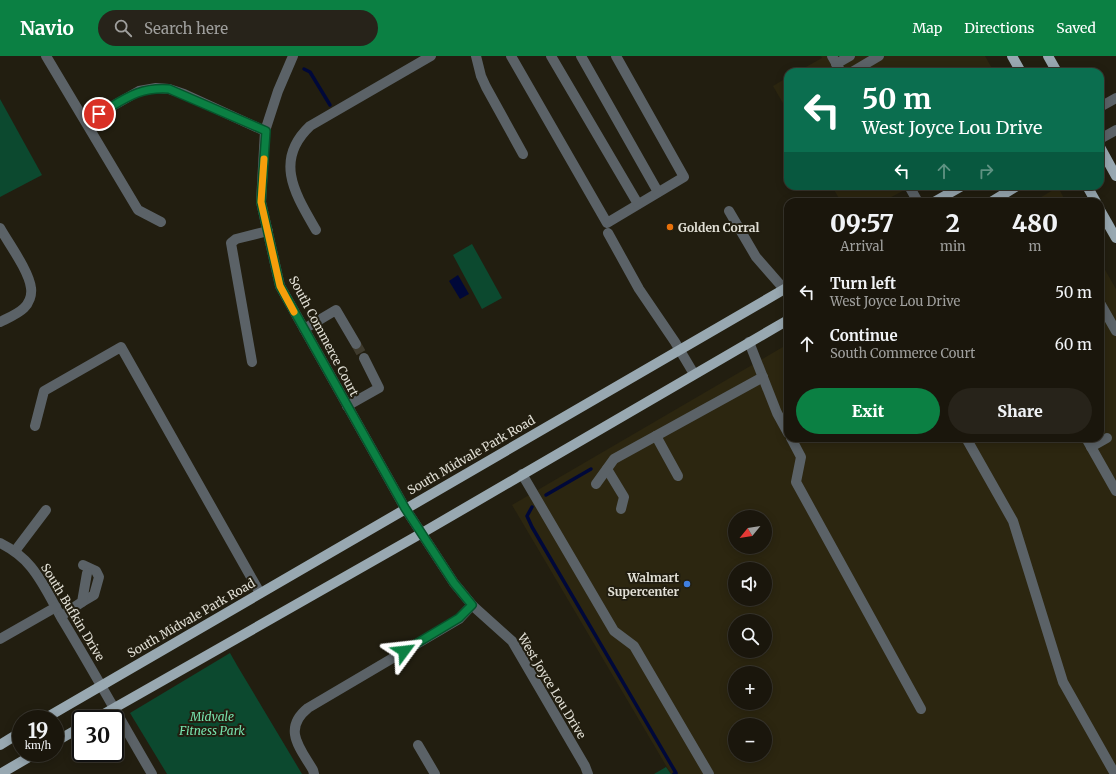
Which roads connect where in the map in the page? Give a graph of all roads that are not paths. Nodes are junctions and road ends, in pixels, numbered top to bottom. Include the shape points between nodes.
1 (46, 56) edge
2 (293, 56) edge
3 (432, 56) edge
4 (476, 56) edge
5 (511, 56) edge
6 (551, 56) edge
7 (581, 56) edge
8 (616, 56) edge
9 (850, 56) edge
10 (879, 56) edge
11 (1012, 56) edge
12 (1048, 56) edge
13 (837, 64) edge
14 (859, 68) edge
15 (1019, 68) edge
16 (1055, 68) edge
17 (1116, 98) edge
18 (1104, 105) edge
19 (86, 121) junction
20 (1116, 130) edge
21 (266, 131) junction
22 (1104, 137) edge
23 (523, 154) dead end
24 (1104, 154) edge
25 (1116, 176) edge
26 (955, 190) edge
27 (1010, 190) edge
28 (658, 192) junction
29 (941, 198) edge
30 (998, 198) edge
31 (638, 204) junction
32 (729, 211) dead end
33 (1104, 217) edge
34 (161, 222) dead end
35 (0, 228) edge
36 (316, 230) dead end
37 (268, 231) junction
38 (608, 233) dead end
39 (1116, 238) edge
40 (784, 286) edge
41 (784, 289) edge
42 (1104, 310) edge
43 (0, 322) edge
44 (784, 322) edge
45 (304, 329) junction
46 (1116, 331) edge
47 (750, 342) junction
48 (356, 344) tunnel mouth
49 (680, 349) junction
50 (364, 358) tunnel mouth
51 (252, 362) dead end
52 (694, 374) junction
53 (763, 377) junction
54 (347, 406) junction
55 (35, 426) dead end
56 (784, 426) edge
57 (656, 436) junction
58 (1107, 438) dead end
59 (1104, 439) edge
60 (792, 442) edge
61 (968, 442) edge
62 (1089, 442) edge
63 (607, 469) junction
64 (522, 474) junction
65 (678, 476) dead end
66 (596, 484) dead end
67 (1116, 491) edge
68 (405, 508) junction
69 (621, 509) dead end
70 (46, 510) dead end
71 (414, 522) joint
72 (422, 532) junction
73 (0, 542) edge
74 (15, 551) junction
75 (85, 569) dead end
76 (260, 592) junction
77 (472, 605) junction
78 (58, 612) junction
79 (0, 639) edge
80 (101, 685) junction
81 (113, 708) junction
82 (921, 709) dead end
83 (59, 710) edge
84 (110, 710) edge
85 (12, 738) edge
86 (0, 745) edge
87 (418, 745) dead end
88 (21, 762) edge
89 (0, 774) edge
90 (152, 774) edge
91 (314, 774) edge
92 (435, 774) edge
93 (588, 774) edge
94 (709, 774) edge
95 (1115, 774) edge

1 - 19 street
2 - 21 street, South Commerce Court via 278,91
3 - 36 street via 302,133 290,164 291,182
4 - 23 street via 486,87
5 - 31 street via 607,222
6 - 31 street
7 - 28 street
8 - 28 street via 684,177
9 - 13 street
10 - 14 street
11 - 15 main road
12 - 16 main road
17 - 18 street
19 - 21 street via 139,91 156,88 184,94
19 - 34 street via 138,210
20 - 22 street
21 - 37 street, South Commerce Court via 261,202
24 - 25 main road
26 - 29 main road
27 - 30 main road
28 - 31 street
32 - 40 street via 756,257
33 - 39 main road
35 - 43 street via 30,280 36,296 24,308
37 - 45 street, South Commerce Court via 280,286
37 - 51 street via 236,239 231,243
38 - 49 street via 639,289
41 - 49 main road, South Midvale Park Road
42 - 46 street
44 - 47 main road
45 - 48 street via 336,310
45 - 54 street, South Commerce Court
47 - 52 main road
47 - 53 street
49 - 52 street
49 - 68 main road, South Midvale Park Road
50 - 54 street via 379,388
52 - 64 main road
53 - 56 street
53 - 57 street
54 - 68 street, South Commerce Court
55 - 76 street via 44,391 121,347
57 - 63 street via 614,459
57 - 65 street
58 - 59 street
60 - 82 street via 801,457 796,482
61 - 95 street via 1013,521 1062,682
62 - 67 street
63 - 66 street
63 - 69 street via 624,497
64 - 72 main road
64 - 94 street via 614,631 634,646
68 - 71 street, South Commerce Court
68 - 76 main road, South Midvale Park Road
70 - 74 street
71 - 72 street, West Joyce Lou Drive
72 - 77 street, West Joyce Lou Drive via 454,583
72 - 81 main road
73 - 74 street, South Bufkin Drive
74 - 78 street, South Bufkin Drive via 37,575
75 - 78 street via 82,602
76 - 80 main road, South Midvale Park Road
77 - 91 street via 459,618 302,712 294,732
77 - 93 street, West Joyce Lou Drive via 512,641
78 - 79 street
78 - 80 street, South Bufkin Drive
80 - 81 street, South Bufkin Drive
80 - 83 main road, South Midvale Park Road
81 - 84 main road
81 - 90 street, South Bufkin Drive
85 - 86 main road
87 - 92 street
88 - 89 main road

